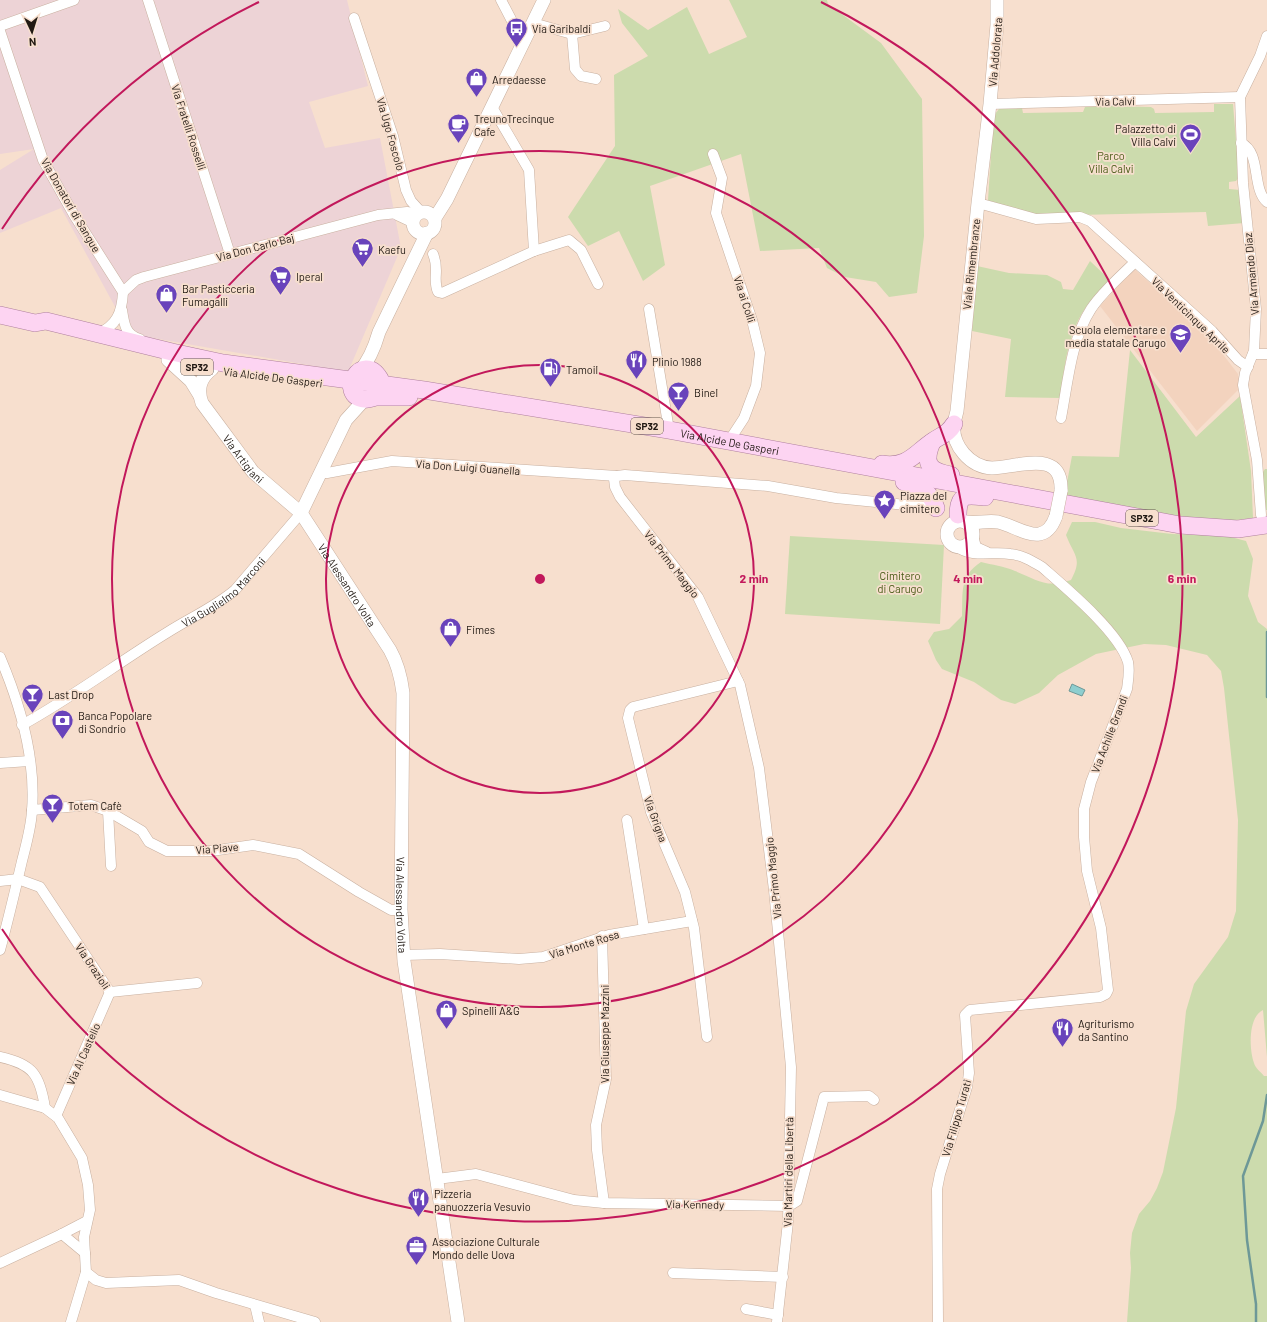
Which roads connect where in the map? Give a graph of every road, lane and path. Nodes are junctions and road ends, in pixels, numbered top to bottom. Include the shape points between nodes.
1 (74, 0) edge
2 (148, 0) edge
3 (501, 0) edge
4 (544, 0) edge
5 (997, 0) edge
6 (354, 18) dead end
7 (533, 23) junction
8 (0, 26) edge
9 (605, 26) dead end
10 (0, 31) edge
11 (572, 34) junction
12 (1267, 36) edge
13 (523, 42) junction
14 (596, 79) dead end
15 (1240, 97) junction
16 (990, 104) junction
17 (492, 107) junction
18 (1241, 143) junction
19 (713, 154) dead end
20 (1267, 202) edge
21 (978, 203) junction
22 (419, 219) junction
23 (534, 251) junction
24 (230, 254) junction
25 (433, 254) dead end
26 (1135, 262) junction
27 (598, 284) dead end
28 (123, 292) junction
29 (122, 308) junction
30 (649, 308) dead end
31 (1, 315) edge
32 (43, 325) junction
33 (95, 330) junction
34 (1253, 354) junction
35 (1267, 354) edge
36 (168, 360) junction
37 (218, 366) junction
38 (1248, 367) junction
39 (376, 378) junction
40 (354, 380) junction
41 (424, 393) junction
42 (199, 394) junction
43 (1061, 418) dead end
44 (954, 424) junction
45 (669, 430) junction
46 (729, 441) junction
47 (932, 442) junction
48 (862, 466) junction
49 (320, 472) junction
50 (617, 476) junction
51 (1021, 496) junction
52 (1046, 500) junction
53 (936, 508) junction
54 (301, 513) junction
55 (1264, 520) edge
56 (968, 525) junction
57 (947, 533) junction
58 (958, 547) junction
59 (987, 552) junction
60 (0, 657) edge
61 (738, 681) junction
62 (22, 725) junction
63 (29, 761) junction
64 (0, 763) edge
65 (32, 810) junction
66 (108, 811) junction
67 (627, 820) dead end
68 (111, 866) dead end
69 (18, 879) junction
70 (0, 882) edge
71 (401, 910) junction
72 (692, 921) junction
73 (644, 929) junction
74 (602, 936) junction
75 (0, 950) edge
76 (404, 955) junction
77 (197, 983) dead end
78 (1108, 990) joint
79 (110, 992) junction
80 (707, 1037) dead end
81 (0, 1057) edge
82 (790, 1067) joint
83 (0, 1095) edge
84 (874, 1100) dead end
85 (45, 1108) junction
86 (56, 1116) junction
87 (437, 1178) junction
88 (604, 1203) junction
89 (789, 1206) junction
90 (88, 1221) junction
91 (62, 1234) junction
92 (85, 1253) junction
93 (0, 1263) edge
94 (86, 1272) junction
95 (673, 1273) dead end
96 (783, 1277) junction
97 (255, 1304) junction
98 (746, 1309) dead end
99 (778, 1318) edge
100 (71, 1322) edge
101 (259, 1322) edge
102 (314, 1322) edge
103 (458, 1322) edge
104 (938, 1322) edge

1 - 8 street
2 - 24 street, Via Fratelli Rosselli
3 - 13 street
4 - 7 street, Via Guglielmo Marconi
5 - 16 street, Via Addolorata
6 - 22 street, Via Ugo Foscolo via 394,136 406,190
7 - 11 street
7 - 13 street, Via Guglielmo Marconi
9 - 11 street
10 - 28 street, Via Donatori di Sangue via 44,160
11 - 14 street via 575,69 581,76
12 - 15 street, Via Armando Diaz
13 - 17 street, Via Guglielmo Marconi
15 - 16 street, Via Calvi
15 - 18 street, Via Armando Diaz
16 - 21 street, Viale Rimembranze
17 - 22 street, Via Guglielmo Marconi via 446,199
17 - 23 street via 529,170
18 - 20 street via 1245,144 1252,157 1261,195
18 - 34 street, Via Armando Diaz via 1256,310
19 - 46 street, Via ai Colli via 722,178 716,213 752,320 760,353 756,386 744,418
21 - 26 street, Via Venticinque Aprile via 1036,219 1086,219
21 - 44 street, Viale Rimembranze
22 - 24 street, Via Don Carlo Baj via 393,214 378,215
22 - 39 street, Via Guglielmo Marconi via 418,252 379,332
23 - 25 street via 442,293 436,288 437,264
23 - 27 street via 569,240 581,250
24 - 28 street, Via Don Carlo Baj via 144,277 136,280
26 - 38 street, Via Venticinque Aprile
26 - 43 street via 1098,300 1084,321
28 - 29 street
29 - 33 street via 115,323 106,330
29 - 37 street, Via Alcide De Gasperi via 124,323 130,335 215,357
30 - 45 street
31 - 32 main road, Via Alcide De Gasperi / SP32
32 - 33 main road, Via Alcide De Gasperi via 85,335
32 - 36 main road, Via Alcide De Gasperi / SP32
33 - 37 main road, Via Alcide De Gasperi / SP32
34 - 35 street
34 - 38 street, Via Armando Diaz
36 - 37 main road, Via Alcide De Gasperi / SP32
36 - 42 street, Via Artigiani via 188,376
37 - 40 main road, Via Alcide De Gasperi / SP32
37 - 40 main road, Via Alcide De Gasperi / SP32
37 - 42 street via 204,376 199,386
38 - 55 street, Via Armando Diaz via 1244,379 1244,394 1257,460
39 - 40 main road, Via Alcide De Gasperi / SP32
39 - 40 street via 366,364
39 - 41 main road, Via Alcide De Gasperi / SP32
39 - 41 main road via 382,369 397,380 418,385
39 - 49 street, Via Guglielmo Marconi via 346,420
41 - 45 main road, Via Alcide De Gasperi / SP32
42 - 54 street, Via Artigiani via 202,403 253,472
44 - 47 main road via 948,434
44 - 56 street, bridge via 960,448 970,460 994,468 1029,462 1043,463 1057,473 1062,486 1056,516 1051,528 1046,531 1028,534 1000,522
45 - 46 main road, Via Alcide De Gasperi / SP32
46 - 48 main road, Via Alcide De Gasperi / SP32
47 - 48 main road via 903,463
47 - 51 main road via 928,458 933,470 1009,487
48 - 51 main road, SP32
48 - 53 main road via 878,477 917,485 928,492
49 - 50 street, Via Don Luigi Guanella via 327,473 392,461
49 - 54 street, Via Guglielmo Marconi
50 - 53 street via 768,486 836,498
50 - 61 street, Via Primo Maggio via 613,483 620,497 698,597
51 - 52 main road, SP32
52 - 55 main road, SP32 via 1180,525 1238,529
52 - 56 main road via 1026,504 967,495 959,501
53 - 56 street via 950,510
53 - 57 street
54 - 62 street, Via Guglielmo Marconi via 235,590 225,598
54 - 71 street, Via Alessandro Volta via 390,650 401,676
56 - 57 street via 952,523
56 - 58 street via 969,543
56 - 59 street via 976,547
57 - 58 street via 949,540
58 - 59 street, Via Achille Grandi via 970,553
59 - 78 street, Via Achille Grandi via 1012,554 1042,567 1104,626 1120,646 1128,663 1127,689 1090,782 1084,814 1087,871 1101,928
60 - 62 street
61 - 72 street, Via Grigna via 633,708 629,714 651,812 683,886
61 - 82 street, Via Primo Maggio via 754,739 763,790 781,952
62 - 63 street
63 - 64 street
63 - 65 street
65 - 66 street, Via Piave via 91,805
65 - 69 street via 31,825
66 - 68 street
66 - 71 street, Via Piave via 142,831 149,842 167,851 211,851 252,845 299,854 391,910
67 - 73 street
69 - 70 street
69 - 75 street
69 - 79 street, Via Grazioli via 40,887
71 - 76 street, Via Alessandro Volta
72 - 73 street, Via Monte Rosa
72 - 80 street, Via Grigna
73 - 74 street, Via Monte Rosa
74 - 76 street, Via Monte Rosa via 543,957 519,959 440,954
74 - 88 street, Via Giuseppe Mazzini via 606,1080 596,1125
76 - 87 street, Via Alessandro Volta
77 - 79 street, Via Grazioli
78 - 104 street, Via Filippo Turati via 1100,997 970,1010 965,1015 969,1073 967,1087 937,1189
79 - 86 street, Via Al Castello
81 - 85 street via 14,1060 31,1069 43,1095
82 - 89 street, Via Martiri della Libertà
83 - 85 street
84 - 89 street via 870,1096 824,1097 797,1201
85 - 86 street
86 - 90 street via 82,1158 88,1185
87 - 88 street, Via Kennedy via 476,1174 574,1200
87 - 103 street, Via Alessandro Volta
88 - 89 street, Via Kennedy
89 - 96 street, Via Martiri della Libertà
90 - 91 street
90 - 92 street via 84,1238
91 - 92 street
91 - 93 street
92 - 94 street
94 - 97 street via 106,1284 179,1280
94 - 100 street
95 - 96 street
96 - 99 street, Via Martiri della Libertà
97 - 101 street
97 - 102 street
98 - 99 street, Via Martiri della Libertà

